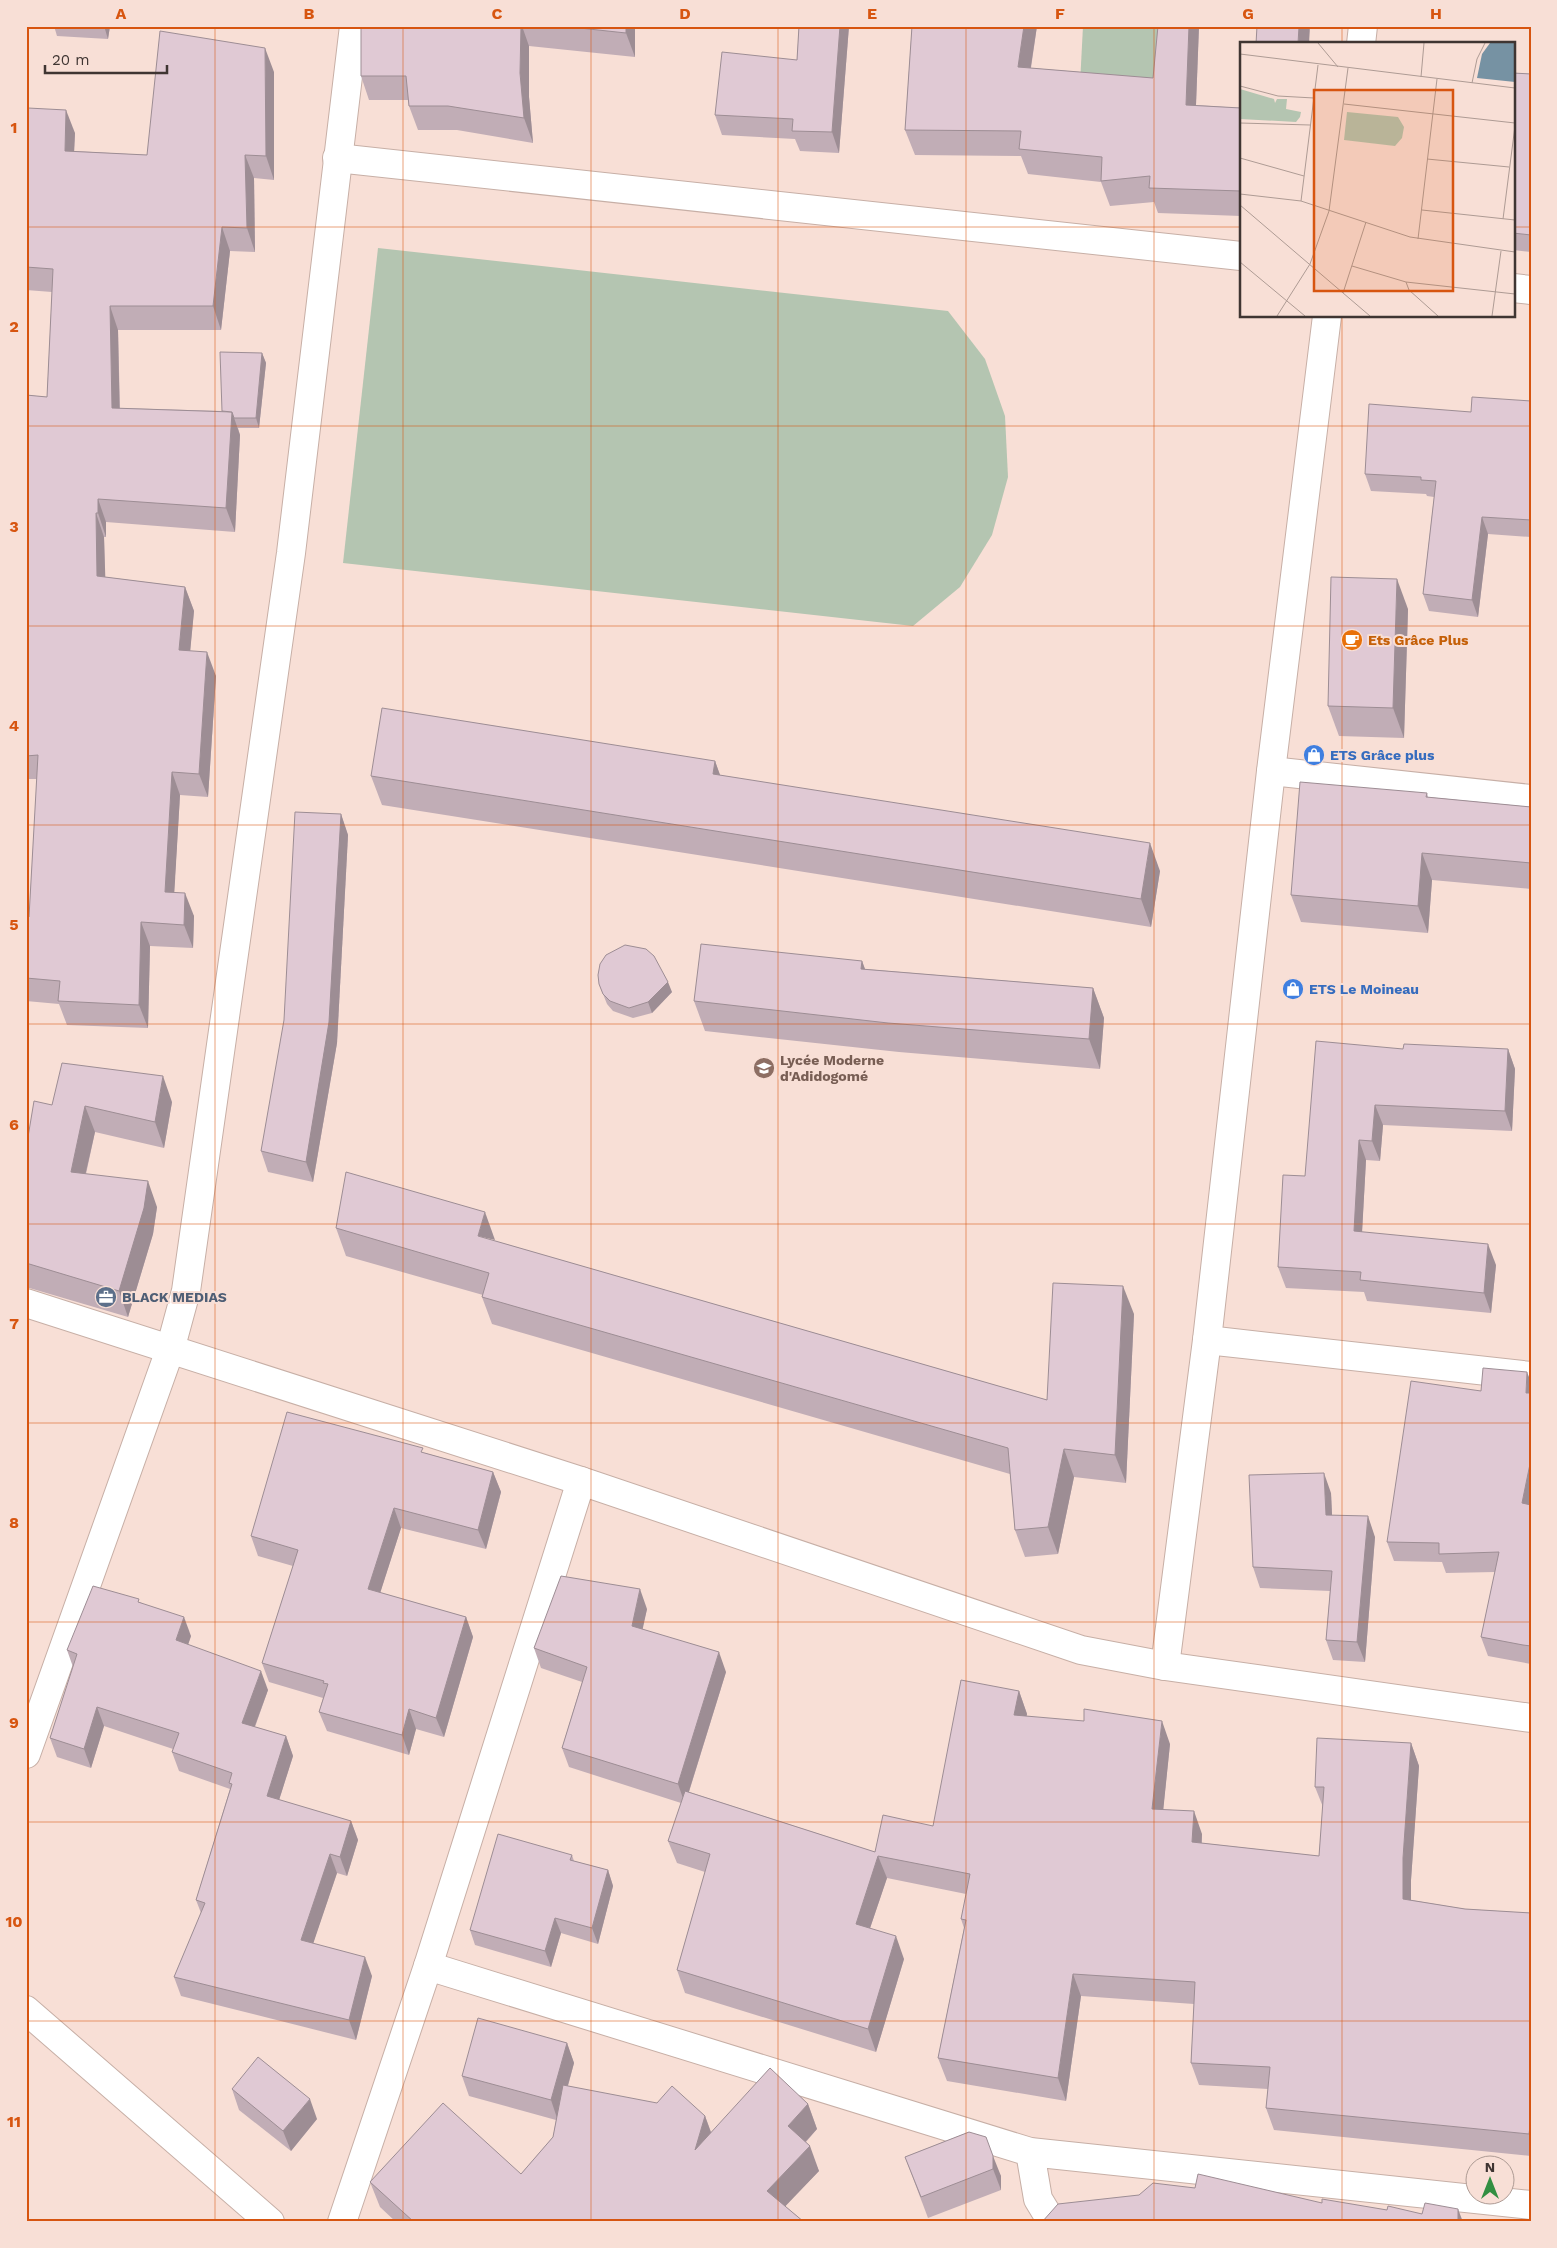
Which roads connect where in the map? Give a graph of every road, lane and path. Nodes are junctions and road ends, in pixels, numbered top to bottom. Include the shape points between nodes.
1 (354, 26) edge
2 (1363, 26) edge
3 (1360, 42) edge
4 (337, 158) junction
5 (1240, 256) edge
6 (1514, 288) edge
7 (1531, 290) edge
8 (1326, 318) edge
9 (1271, 771) junction
10 (1531, 799) edge
11 (26, 1303) edge
12 (1207, 1340) junction
13 (170, 1350) junction
14 (1531, 1376) edge
15 (581, 1481) junction
16 (1165, 1666) junction
17 (1531, 1718) edge
18 (26, 1754) edge
19 (428, 1966) junction
20 (26, 2010) edge
21 (1030, 2152) junction
22 (1531, 2205) edge
23 (270, 2222) edge
24 (342, 2222) edge
25 (1052, 2222) edge

1 - 4 street
2 - 3 street
4 - 5 street
4 - 13 street via 285,593 186,1291
6 - 7 street
8 - 9 street
9 - 10 street
9 - 12 street
11 - 13 street
12 - 14 street
12 - 16 street
13 - 15 street
13 - 18 street
15 - 16 street via 1080,1650
15 - 19 street
16 - 17 street
19 - 21 street
19 - 24 street
20 - 23 street
21 - 22 street
21 - 25 street via 1038,2199

